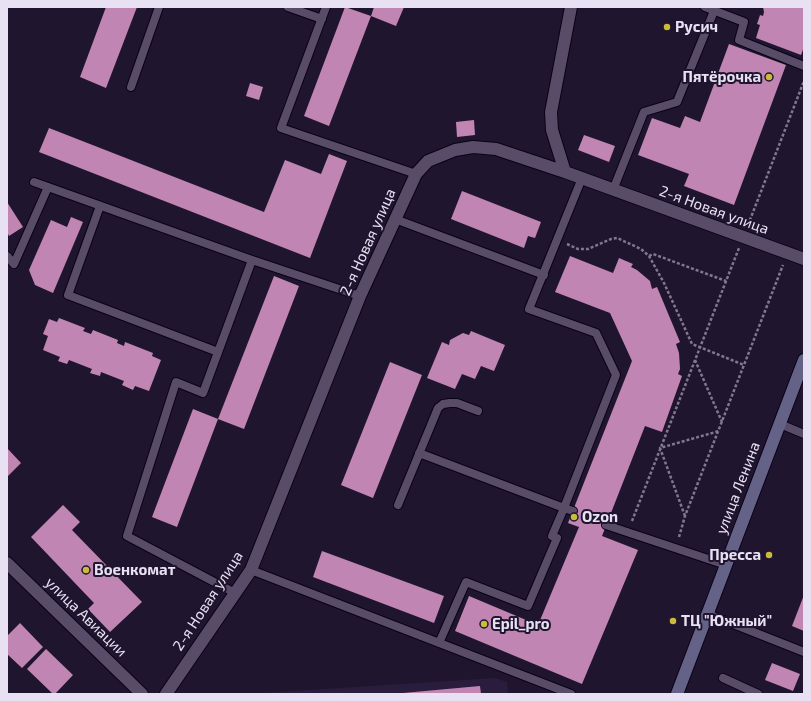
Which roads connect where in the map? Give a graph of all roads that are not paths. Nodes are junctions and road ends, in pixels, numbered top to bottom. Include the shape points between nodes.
1 (159, 7) edge
2 (288, 7) edge
3 (326, 7) edge
4 (571, 7) edge
5 (704, 7) edge
6 (714, 11) junction
7 (322, 19) junction
8 (804, 66) edge
9 (131, 87) dead end
10 (565, 172) junction
11 (416, 174) junction
12 (582, 178) junction
13 (34, 182) dead end
14 (48, 187) junction
15 (613, 190) junction
16 (100, 206) junction
17 (395, 219) junction
18 (7, 256) edge
19 (804, 259) edge
20 (252, 260) junction
21 (544, 275) junction
22 (360, 296) junction
23 (218, 352) junction
24 (804, 360) edge
25 (478, 411) dead end
26 (780, 424) junction
27 (804, 434) edge
28 (419, 453) junction
29 (398, 505) dead end
30 (564, 508) junction
31 (573, 511) dead end
32 (606, 525) dead end
33 (7, 563) edge
34 (726, 565) junction
35 (251, 570) junction
36 (235, 593) junction
37 (708, 614) junction
38 (439, 643) junction
39 (804, 652) edge
40 (723, 678) dead end
41 (142, 694) edge
42 (166, 694) edge
43 (571, 694) edge
44 (678, 694) edge
45 (758, 694) edge

1 - 9 lane
2 - 7 lane
3 - 7 lane
4 - 10 street via 551,112 552,130
5 - 6 lane
6 - 8 lane via 744,22 739,40
6 - 15 lane via 677,102 644,112
7 - 11 lane via 281,128
10 - 11 street, 2-я Новая улица via 496,149 473,147 454,150 428,161
10 - 12 street, 2-я Новая улица
11 - 17 street, 2-я Новая улица
12 - 15 street, 2-я Новая улица
12 - 21 lane
13 - 14 lane
14 - 16 lane
14 - 18 lane via 14,264
15 - 19 street, 2-я Новая улица
16 - 20 lane
16 - 23 lane via 68,295
17 - 21 lane
17 - 22 street, 2-я Новая улица
20 - 22 lane
20 - 23 lane
21 - 30 lane via 529,310 596,334 616,375
22 - 35 street, 2-я Новая улица
23 - 36 lane via 203,393 176,382 127,536
24 - 26 main road, улица Ленина
25 - 28 lane via 457,403 443,404 438,408
26 - 27 lane
26 - 34 main road, улица Ленина
28 - 29 lane
28 - 30 lane
30 - 31 lane
30 - 38 lane via 552,536 557,538 528,606 466,582
32 - 34 lane
33 - 41 street, улица Авиации
34 - 37 main road, улица Ленина
35 - 36 street, 2-я Новая улица
35 - 38 lane
36 - 42 street, 2-я Новая улица
37 - 39 lane
37 - 44 main road, улица Ленина
38 - 43 lane
40 - 45 lane

